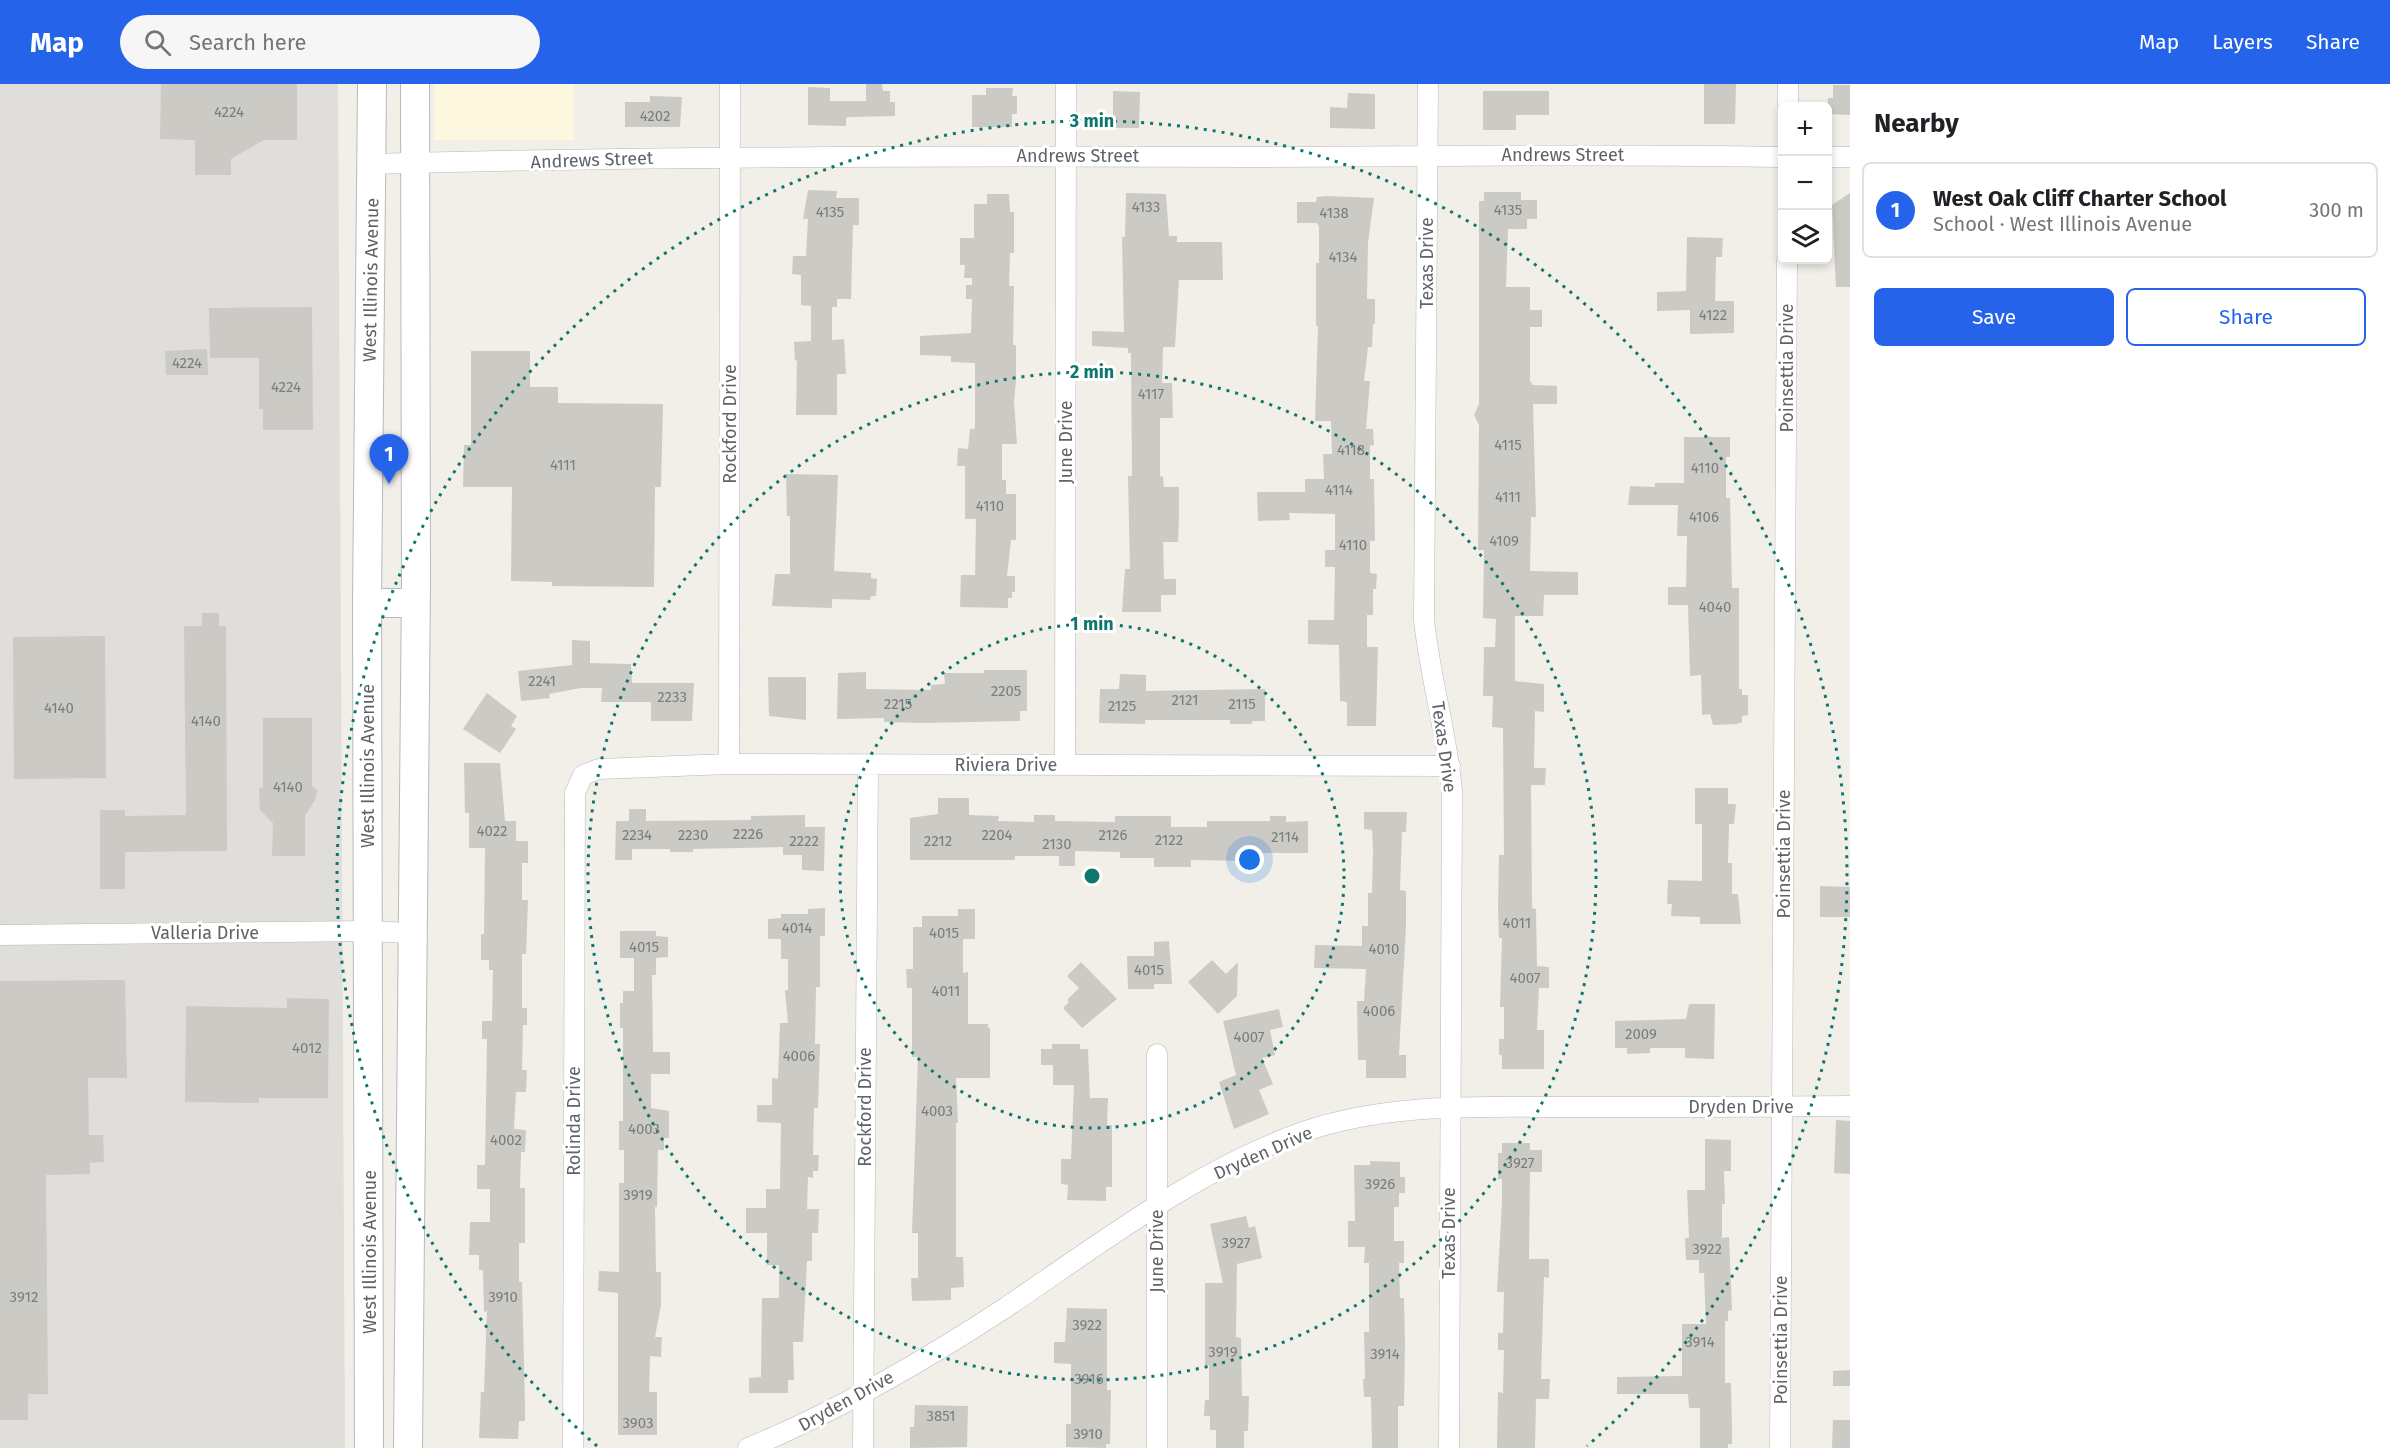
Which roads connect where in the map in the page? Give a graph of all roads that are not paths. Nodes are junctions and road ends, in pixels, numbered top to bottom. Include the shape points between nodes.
1 (372, 84) edge
2 (415, 84) edge
3 (729, 84) edge
4 (1066, 84) edge
5 (1428, 84) edge
6 (1788, 84) edge
7 (1788, 102) edge
8 (729, 156) junction
9 (1066, 156) junction
10 (1428, 156) junction
11 (1778, 157) edge
12 (1832, 157) edge
13 (1850, 157) edge
14 (415, 163) junction
15 (373, 164) junction
16 (415, 255) junction
17 (372, 256) junction
18 (1787, 264) edge
19 (367, 603) junction
20 (415, 603) junction
21 (729, 764) junction
22 (1065, 765) junction
23 (868, 766) junction
24 (1450, 766) junction
25 (575, 793) joint
26 (368, 931) junction
27 (410, 933) junction
28 (0, 935) edge
29 (1157, 1054) dead end
30 (1850, 1106) edge
31 (1449, 1107) junction
32 (1783, 1107) junction
33 (370, 1199) junction
34 (410, 1199) junction
35 (1157, 1205) junction
36 (863, 1393) junction
37 (369, 1448) edge
38 (408, 1448) edge
39 (573, 1448) edge
40 (748, 1448) edge
41 (863, 1448) edge
42 (1157, 1448) edge
43 (1449, 1448) edge
44 (1780, 1448) edge

1 - 15 main road, West Illinois Avenue
2 - 14 main road
3 - 8 street, Rockford Drive
4 - 9 street, June Drive
5 - 10 street, Texas Drive
6 - 7 street
8 - 9 street, Andrews Street
8 - 14 street, Andrews Street
8 - 21 street, Rockford Drive
9 - 10 street, Andrews Street
9 - 22 street, June Drive
10 - 11 street, Andrews Street via 1608,153
10 - 24 street, Texas Drive via 1424,620
12 - 13 street
14 - 15 street, Andrews Street
14 - 16 main road
15 - 17 main road, West Illinois Avenue
16 - 17 main road
16 - 20 main road
17 - 19 main road, West Illinois Avenue
18 - 32 street, Poinsettia Drive
19 - 20 main road
19 - 26 main road, West Illinois Avenue
20 - 27 main road
21 - 23 street, Riviera Drive
21 - 25 street, Riviera Drive via 600,769 583,775
22 - 23 street, Riviera Drive
22 - 24 street, Riviera Drive
23 - 36 street, Rockford Drive
24 - 31 street, Texas Drive
25 - 39 street, Rolinda Drive
26 - 27 street, Valleria Drive
26 - 28 street, Valleria Drive
26 - 33 main road, West Illinois Avenue
27 - 34 main road
29 - 35 street, June Drive
30 - 32 street, Dryden Drive
31 - 32 street, Dryden Drive
31 - 35 street, Dryden Drive via 1373,1115 1304,1132
31 - 43 street, Texas Drive
32 - 44 street, Poinsettia Drive
33 - 34 main road
33 - 37 main road, West Illinois Avenue
34 - 38 main road
35 - 36 street, Dryden Drive via 1001,1310
35 - 42 street, June Drive
36 - 40 street, Dryden Drive
36 - 41 street, Rockford Drive

